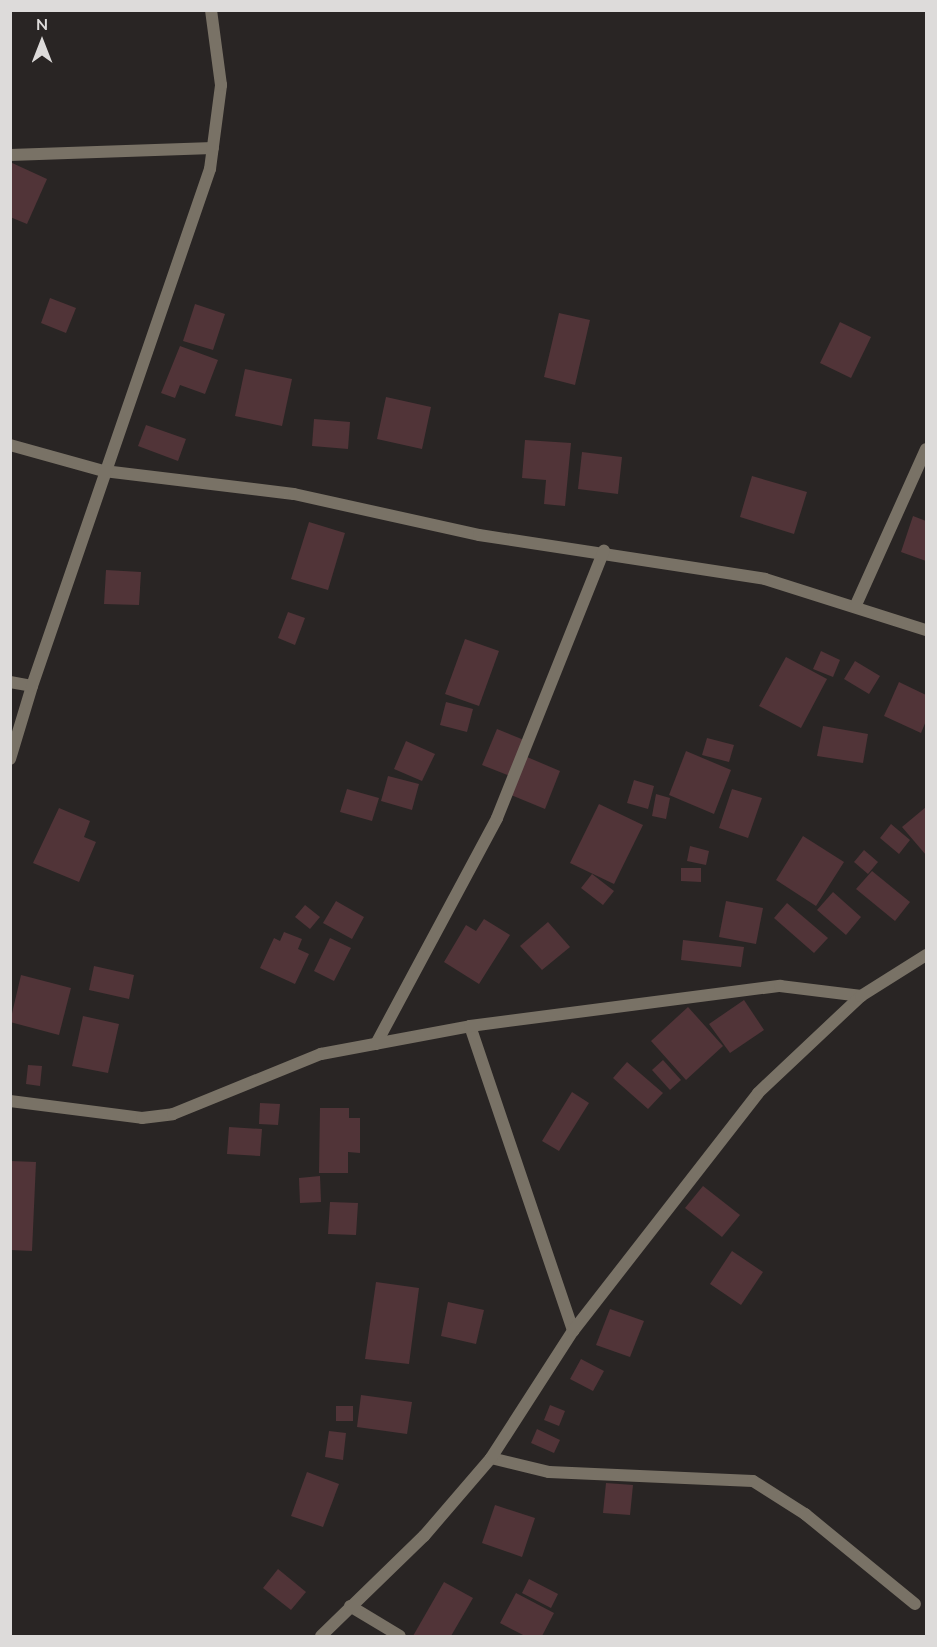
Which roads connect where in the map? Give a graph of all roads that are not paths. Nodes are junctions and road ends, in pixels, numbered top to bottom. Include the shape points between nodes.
1 (212, 10) edge
2 (213, 148) junction
3 (10, 155) edge
4 (10, 445) edge
5 (927, 449) edge
6 (104, 471) junction
7 (604, 551) junction
8 (855, 607) junction
9 (927, 630) edge
10 (10, 682) edge
11 (32, 686) junction
12 (10, 759) edge
13 (927, 955) edge
14 (861, 996) junction
15 (470, 1026) junction
16 (376, 1044) junction
17 (10, 1101) edge
18 (573, 1331) junction
19 (491, 1458) junction
20 (915, 1604) dead end
21 (350, 1606) junction
22 (321, 1636) edge
23 (400, 1636) edge

1 - 2 street via 221,85
2 - 3 street
2 - 6 street via 210,169
4 - 6 street
5 - 8 street
6 - 7 street via 294,494 479,535
6 - 11 street
7 - 8 street via 765,579
7 - 16 street via 497,818
8 - 9 street
10 - 11 street
11 - 12 street
13 - 14 street
14 - 15 street via 780,986
14 - 18 street via 758,1093
15 - 16 street
15 - 18 street
16 - 17 street via 321,1054 173,1114 142,1118
18 - 19 street
19 - 20 street via 549,1472 753,1481 805,1514
19 - 21 street via 424,1536
21 - 22 street
21 - 23 street

